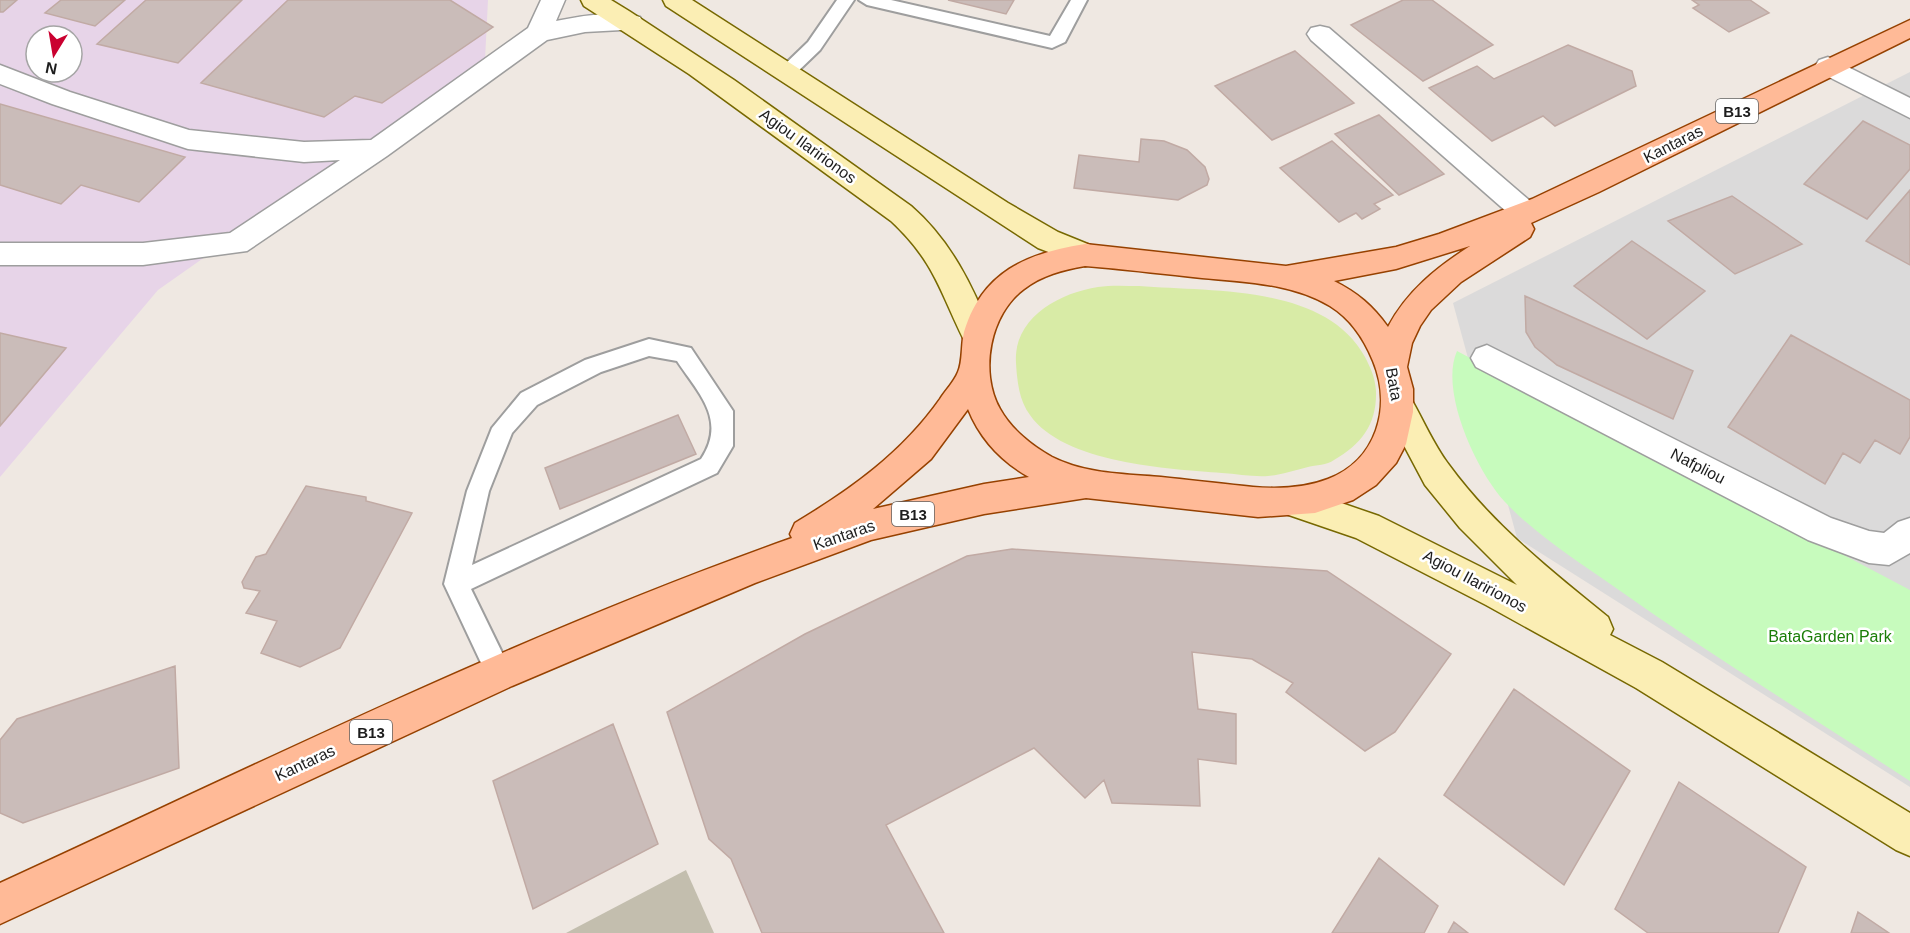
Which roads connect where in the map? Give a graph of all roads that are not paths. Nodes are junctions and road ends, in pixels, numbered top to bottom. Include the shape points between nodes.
1 (553, 0) edge
2 (593, 0) edge
3 (675, 0) edge
4 (846, 0) edge
5 (867, 0) edge
6 (1079, 0) edge
7 (631, 23) junction
8 (1910, 28) edge
9 (539, 33) junction
10 (1320, 34) dead end
11 (1828, 66) junction
12 (788, 71) junction
13 (0, 74) edge
14 (1910, 109) edge
15 (377, 149) junction
16 (1566, 198) junction
17 (1526, 213) junction
18 (0, 254) edge
19 (1085, 255) junction
20 (1282, 274) junction
21 (977, 335) junction
22 (1488, 358) dead end
23 (1392, 368) junction
24 (972, 377) junction
25 (1399, 406) junction
26 (1087, 483) junction
27 (1295, 502) junction
28 (1910, 533) edge
29 (746, 570) junction
30 (456, 584) junction
31 (499, 672) junction
32 (1649, 675) junction
33 (1910, 836) edge
34 (0, 904) edge

1 - 9 street
2 - 7 main road, Agiou Ilaririonos
3 - 12 main road
4 - 12 lane via 814,46
5 - 6 lane via 1052,42 1059,38
7 - 9 street via 585,24
7 - 21 main road, Agiou Ilaririonos via 914,225 955,280
8 - 11 main road, Kantaras / B13
9 - 15 street
10 - 17 street
11 - 14 street
11 - 16 main road, Kantaras / B13
12 - 19 main road via 998,210 1048,240
13 - 15 street via 188,139 304,152
15 - 18 street via 237,243 143,254
16 - 17 main road, Kantaras / B13
16 - 23 main road, Kantaras / B13 via 1424,296 1398,338
17 - 20 main road, Kantaras / B13 via 1422,251 1359,268
19 - 20 main road, Bata / B13
19 - 21 main road, Bata / B13 via 1054,260 1024,271 996,298
20 - 23 main road, Bata / B13 via 1335,293 1377,332
21 - 24 main road, Bata / B13
22 - 28 street, Nafpliou via 1820,529 1869,547 1888,549
23 - 25 main road, Bata / B13
24 - 26 main road, Bata / B13 via 986,415 996,432 1014,449 1035,465
24 - 29 main road, Kantaras / B13 via 932,435 900,465 831,520
25 - 27 main road, Bata / B13 via 1386,451 1367,475 1347,489
25 - 32 main road, Agiou Ilaririonos via 1436,473 1470,515 1510,557
26 - 27 main road, Bata / B13
26 - 29 main road, Kantaras / B13 via 984,499 871,525
27 - 32 main road, Agiou Ilaririonos via 1367,528 1435,559
29 - 31 main road, Kantaras / B13
30 - 30 lane via 709,466 722,446 722,411 684,354 649,346 593,366 529,399 503,428 478,491
30 - 31 lane
31 - 34 main road, Kantaras / B13
32 - 33 main road, Agiou Ilaririonos

